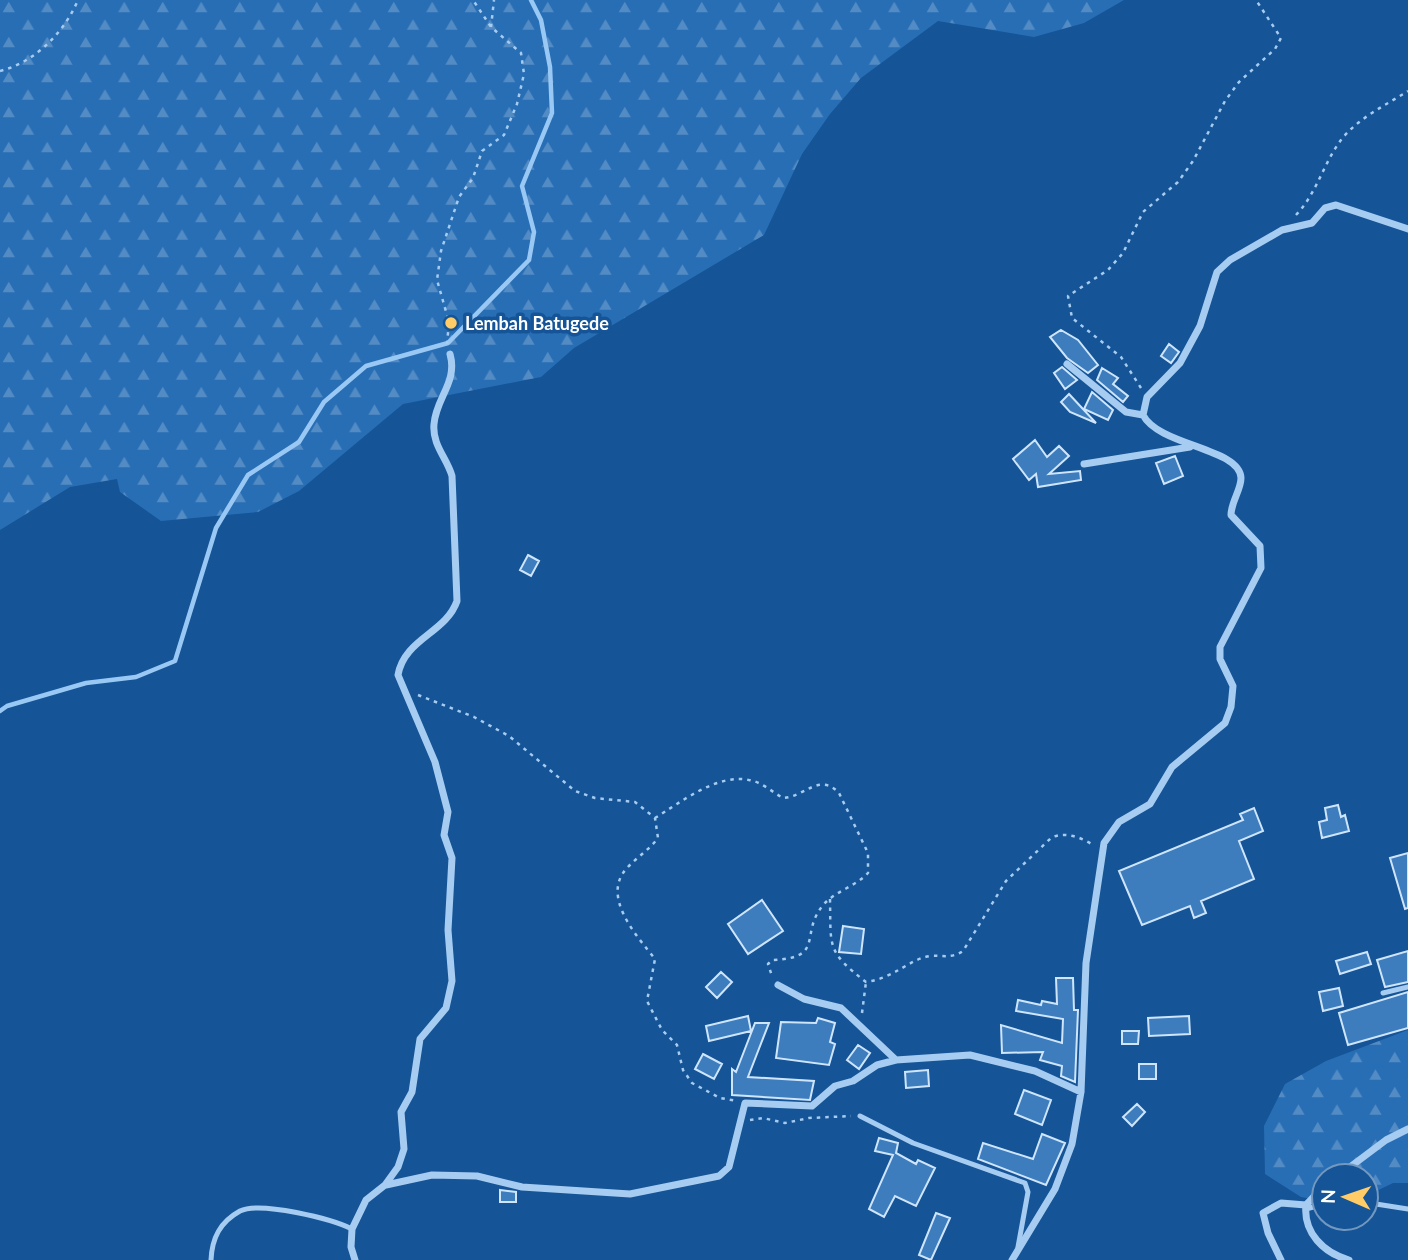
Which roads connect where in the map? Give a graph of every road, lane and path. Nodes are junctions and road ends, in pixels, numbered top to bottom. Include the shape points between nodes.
1 (78, 0) edge
2 (473, 0) edge
3 (494, 0) edge
4 (1256, 0) edge
5 (491, 26) junction
6 (0, 71) edge
7 (1408, 91) edge
8 (1408, 229) edge
9 (1282, 230) junction
10 (446, 338) dead end
11 (450, 355) dead end
12 (1067, 364) dead end
13 (1147, 397) junction
14 (1143, 415) junction
15 (1191, 447) junction
16 (1084, 464) dead end
17 (404, 692) junction
18 (655, 818) junction
19 (1100, 860) junction
20 (830, 899) junction
21 (866, 982) junction
22 (778, 985) joint
23 (1408, 988) edge
24 (1383, 993) dead end
25 (860, 1024) junction
26 (896, 1060) junction
27 (1082, 1092) junction
28 (745, 1103) junction
29 (860, 1116) joint
30 (740, 1121) junction
31 (1408, 1129) edge
32 (1357, 1162) edge
33 (385, 1185) junction
34 (1310, 1202) edge
35 (1380, 1205) edge
36 (1310, 1206) edge
37 (1306, 1207) junction
38 (1408, 1209) edge
39 (352, 1229) junction
40 (1018, 1247) junction
41 (211, 1260) edge
42 (355, 1260) edge
43 (1012, 1260) edge
44 (1281, 1260) edge
45 (1349, 1260) edge

1 - 6 path via 70,20 42,49 18,66
2 - 5 path
3 - 5 path
4 - 13 path via 1281,38 1275,49 1239,82 1193,161 1143,212 1123,253 1108,270 1068,296 1072,318 1121,357
5 - 10 path via 521,53 524,74 504,135 482,151 473,178 459,197 441,251 438,280 449,322
7 - 9 path via 1346,135 1311,199
8 - 9 street via 1336,205 1325,208 1312,223
9 - 13 street via 1217,272 1200,326 1180,363
11 - 17 street via 452,380 434,424 439,455 452,476 457,601 452,615 400,661 398,675
12 - 14 street via 1126,412
13 - 14 street
14 - 15 street via 1152,428
15 - 16 street
15 - 19 street via 1225,457 1238,470 1241,479 1231,515 1253,536 1262,557 1257,579 1220,647 1220,659 1233,686 1231,706 1220,729 1172,767 1150,804 1110,831
17 - 18 path via 474,717 509,736 575,791 635,802
17 - 33 street via 437,769 447,812 444,835 452,858 448,930 452,981 446,1008 420,1039 412,1092 401,1112 404,1149
18 - 20 path via 695,793 734,779 751,780 783,798 816,784 832,786 845,802 869,858 868,873 861,881
18 - 28 path via 659,838 627,867 619,887 623,915 655,960 647,1001 657,1023 677,1045 683,1070 692,1083 720,1098
19 - 21 path via 1093,845 1084,839 1056,835 1006,881 963,951 953,957 930,957 889,978
19 - 27 street via 1086,963
20 - 21 path via 835,956
20 - 22 path via 822,906 803,955 768,964
21 - 25 path
22 - 25 street via 804,999 841,1008
23 - 24 lane
25 - 26 street
26 - 27 street via 970,1055 1035,1070
26 - 28 street via 835,1086 812,1106
27 - 40 street via 1068,1161
28 - 30 street
29 - 30 path via 785,1123 764,1118
29 - 40 lane via 913,1143 1025,1183 1028,1192
30 - 33 street via 724,1174 630,1194 522,1187 477,1176 432,1175
31 - 32 street
33 - 39 street via 366,1200
34 - 37 street
35 - 38 lane
36 - 37 lane
37 - 44 street via 1281,1203 1263,1213
37 - 45 street via 1308,1226 1316,1240
39 - 41 lane via 298,1212 243,1210 221,1226 212,1242
39 - 42 street
40 - 43 street

